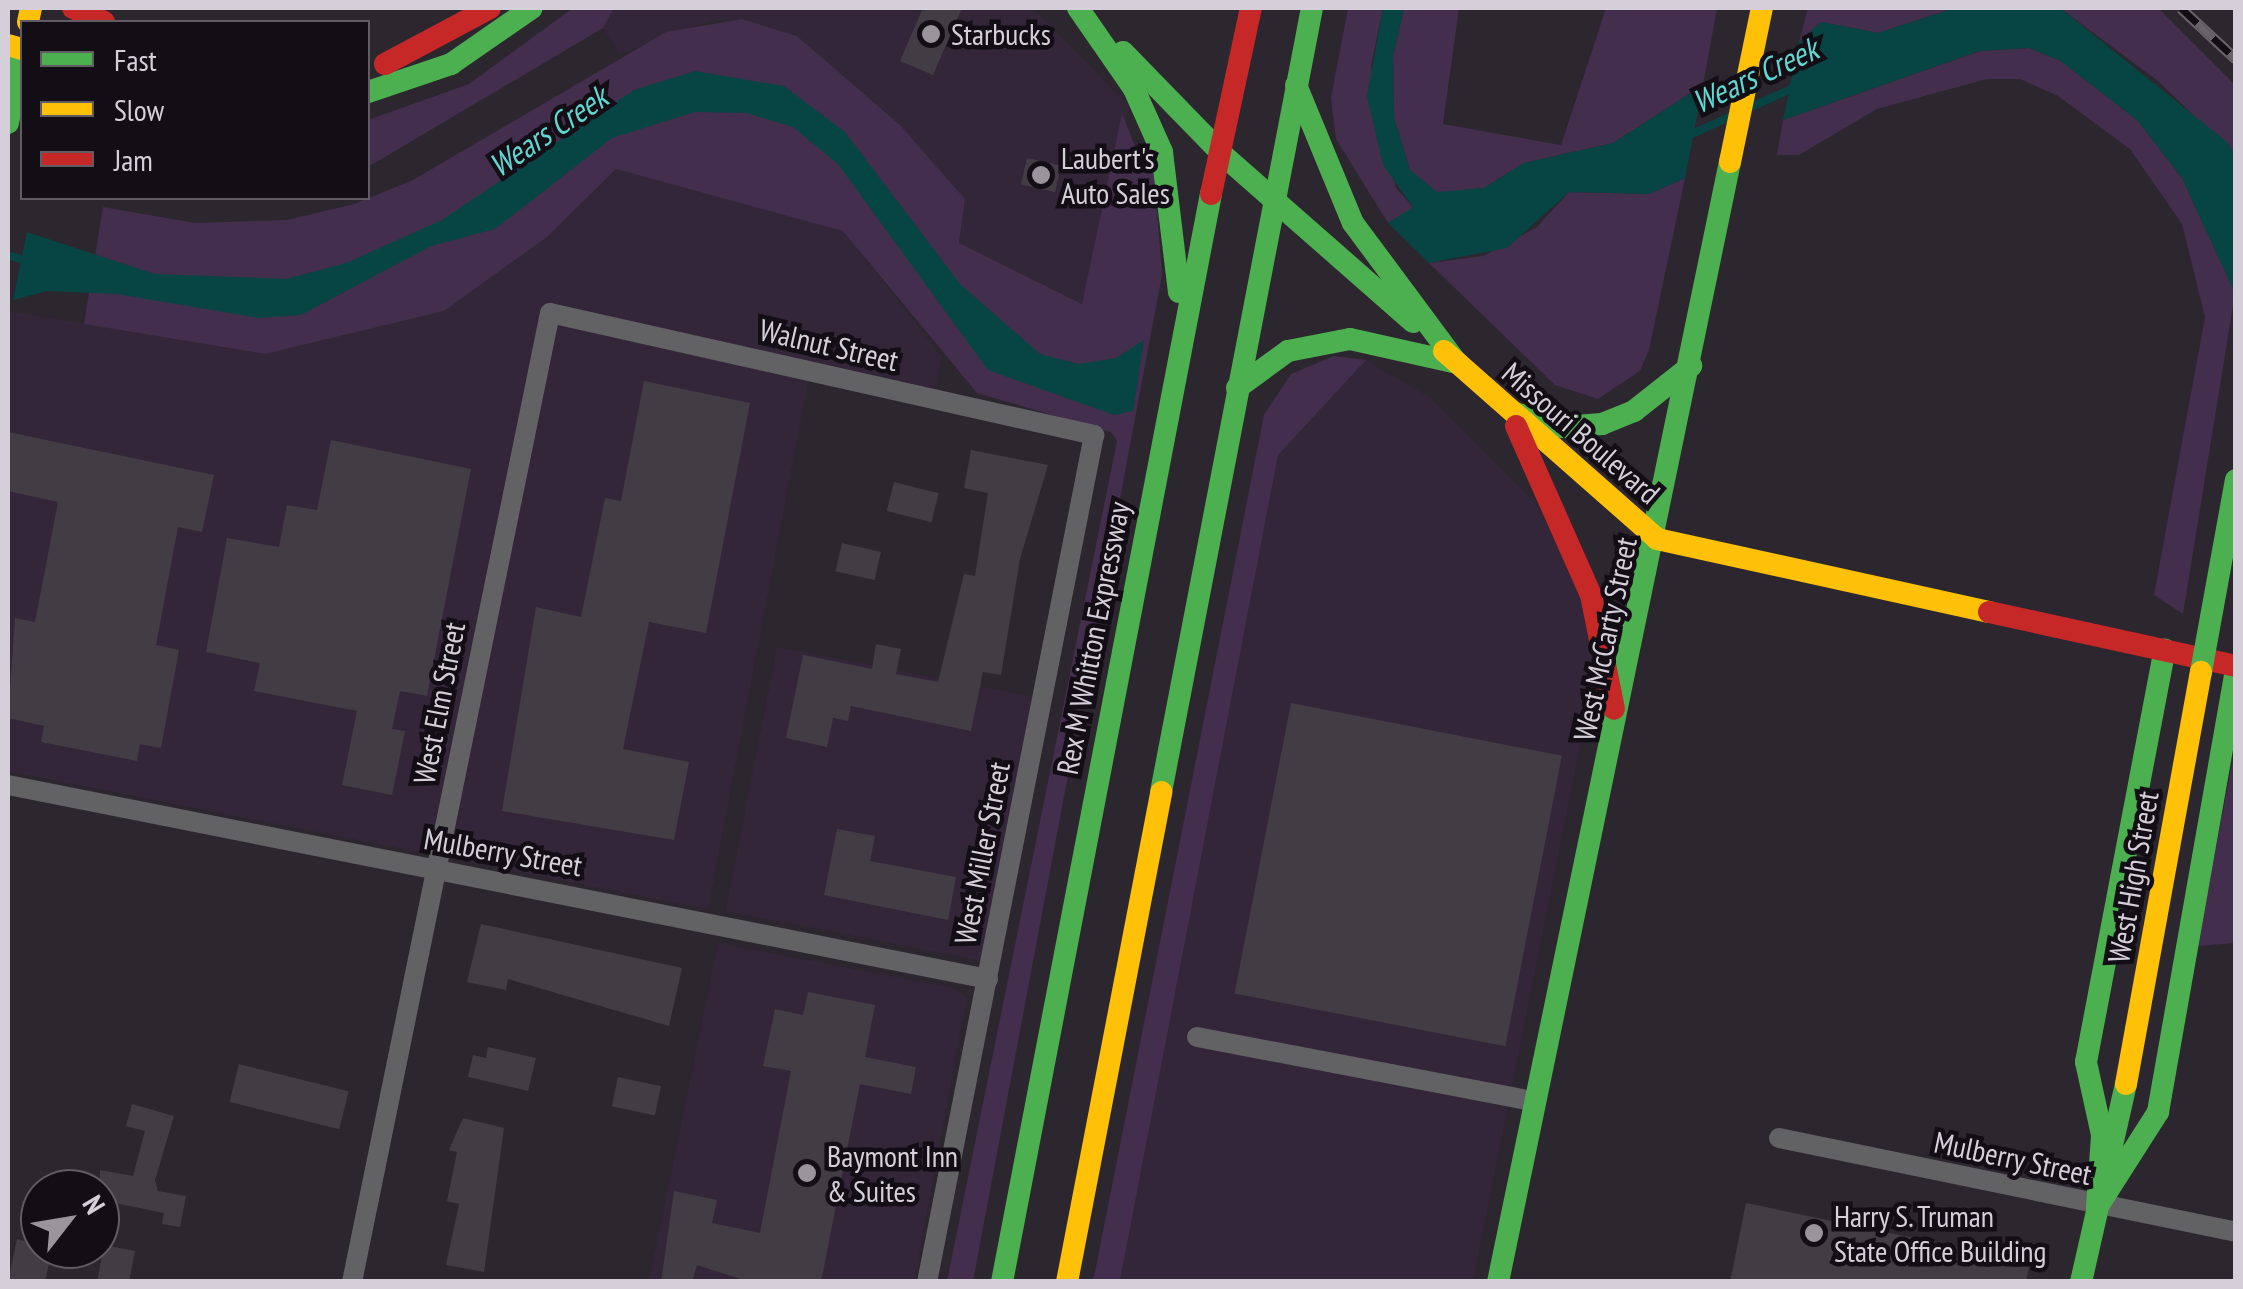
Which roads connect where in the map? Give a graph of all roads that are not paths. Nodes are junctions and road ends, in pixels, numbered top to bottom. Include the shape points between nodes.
1 (73, 8) edge
2 (490, 8) edge
3 (532, 8) edge
4 (1079, 8) edge
5 (1251, 8) edge
6 (1312, 8) edge
7 (1762, 8) edge
8 (99, 20) edge
9 (20, 60) edge
10 (370, 67) edge
11 (1296, 83) junction
12 (370, 91) edge
13 (8, 123) edge
14 (1223, 156) junction
15 (1273, 192) junction
16 (550, 313) joint
17 (1180, 342) junction
18 (1457, 363) junction
19 (1691, 366) junction
20 (1238, 388) junction
21 (1509, 411) junction
22 (1094, 435) joint
23 (2236, 480) edge
24 (1657, 539) junction
25 (2165, 650) junction
26 (2236, 668) edge
27 (1617, 724) junction
28 (8, 785) edge
29 (436, 871) junction
30 (988, 978) junction
31 (1197, 1037) dead end
32 (1534, 1101) junction
33 (1779, 1138) dead end
34 (2097, 1207) junction
35 (2236, 1232) edge
36 (352, 1282) edge
37 (927, 1282) edge
38 (1002, 1282) edge
39 (1067, 1282) edge
40 (1498, 1282) edge
41 (2081, 1282) edge

1 - 8 main road
2 - 10 main road via 426,48
3 - 12 main road via 451,64
4 - 14 main road, Missouri Boulevard
4 - 17 main road via 1134,90 1162,152 1178,248
5 - 14 main road, Rex M Whitton Expressway
6 - 11 main road
7 - 19 main road, West McCarty Street
9 - 13 main road
11 - 15 main road
11 - 18 main road via 1353,223
14 - 15 main road, Missouri Boulevard
14 - 17 main road, Rex M Whitton Expressway
15 - 18 main road, Missouri Boulevard
15 - 20 main road
16 - 22 street, Walnut Street
16 - 29 street, West Elm Street
17 - 38 main road, Rex M Whitton Expressway
18 - 20 main road via 1350,339 1288,352
18 - 21 main road, Missouri Boulevard
19 - 21 main road via 1634,410 1602,424 1562,427
19 - 24 main road, West McCarty Street
20 - 39 main road
21 - 24 main road, Missouri Boulevard
21 - 27 main road via 1591,595
22 - 30 street, West Miller Street
23 - 34 main road, West High Street, bridge via 2126,1084
24 - 25 main road, Missouri Boulevard
24 - 27 main road, West McCarty Street
25 - 26 main road, Missouri Boulevard
25 - 34 main road via 2086,1062 2102,1135
26 - 34 main road via 2158,1112
27 - 32 main road, West McCarty Street
28 - 29 street, Mulberry Street
29 - 30 street, Mulberry Street
29 - 36 street, West Elm Street
30 - 37 street, West Miller Street
31 - 32 street
32 - 40 main road, West McCarty Street
33 - 34 street, Mulberry Street
34 - 35 street, Mulberry Street
34 - 41 main road, West High Street

